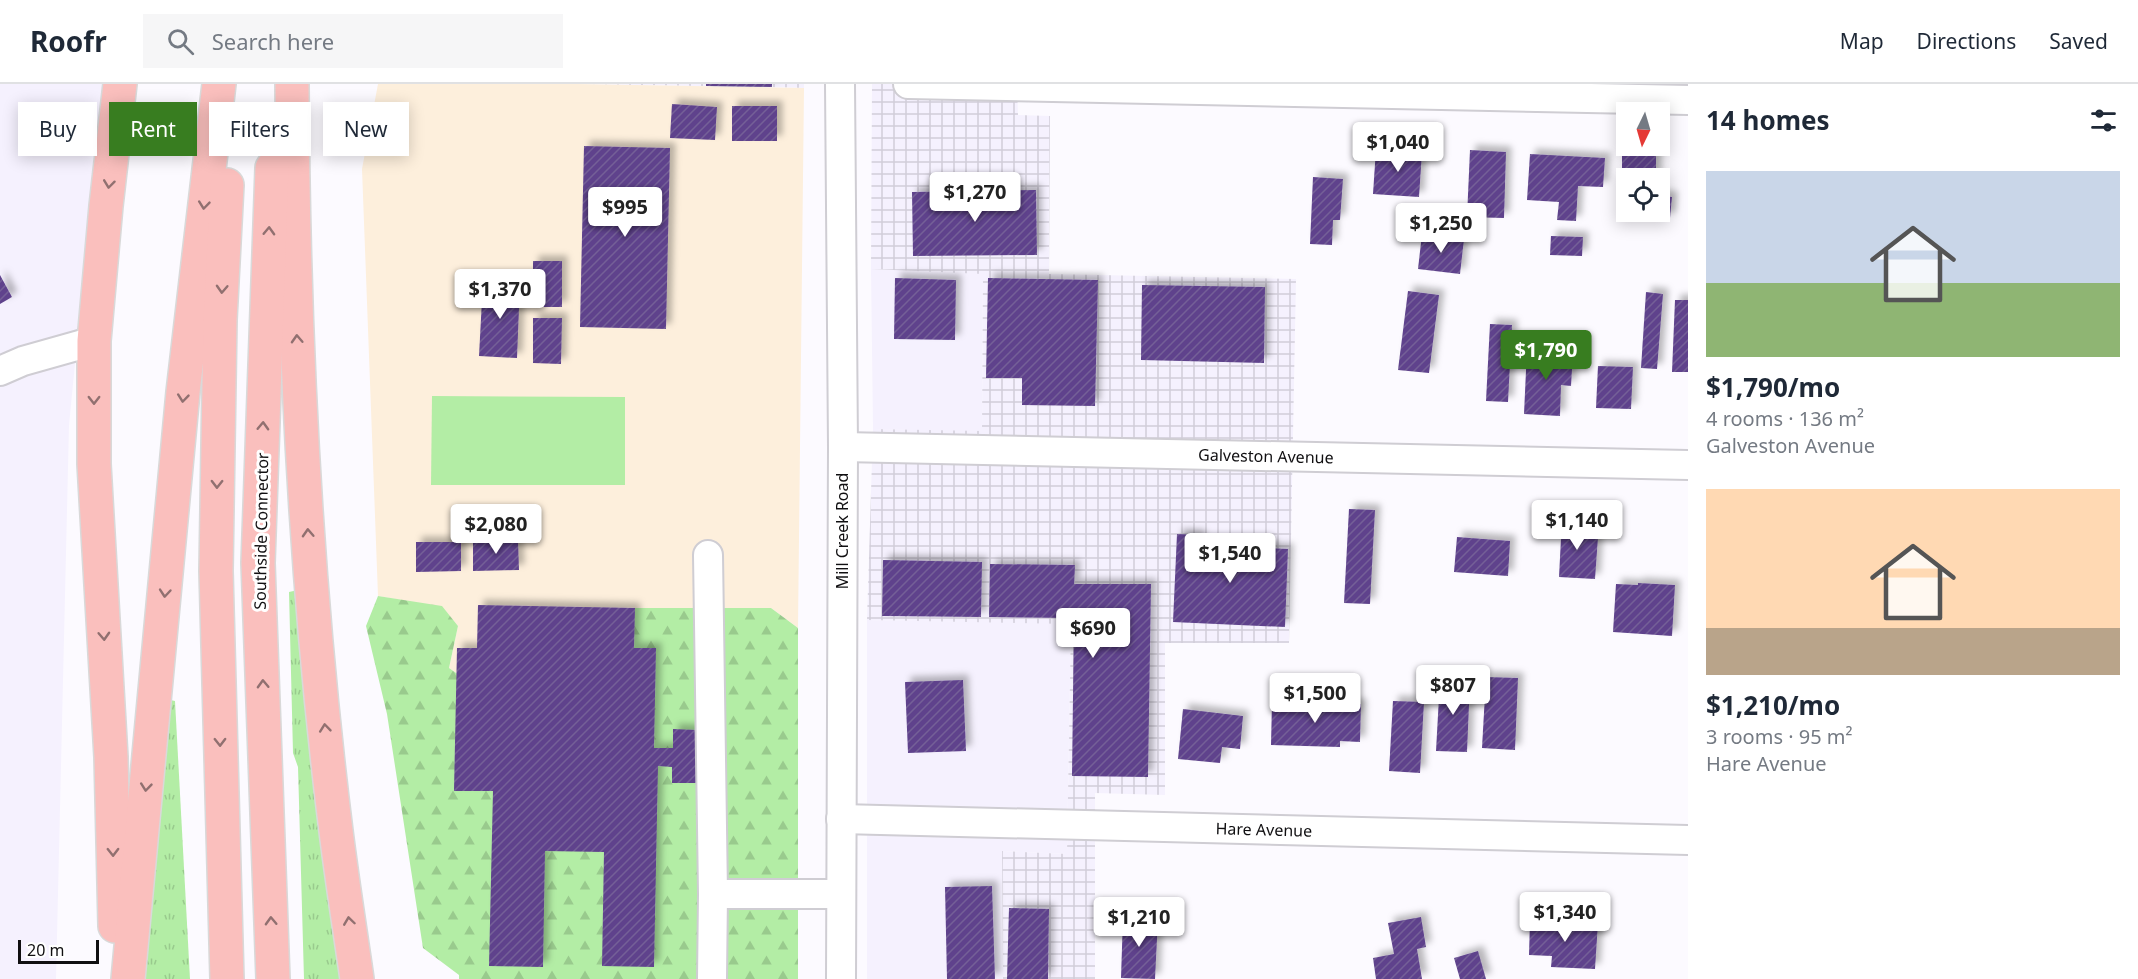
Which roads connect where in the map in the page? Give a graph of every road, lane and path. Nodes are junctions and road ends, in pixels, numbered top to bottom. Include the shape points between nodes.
1 (120, 84) edge
2 (219, 84) edge
3 (234, 84) edge
4 (281, 84) edge
5 (292, 84) edge
6 (840, 84) edge
7 (909, 84) edge
8 (1688, 100) edge
9 (94, 341) junction
10 (0, 371) edge
11 (843, 447) junction
12 (1688, 465) edge
13 (708, 555) dead end
14 (841, 819) junction
15 (1688, 840) edge
16 (713, 894) junction
17 (841, 894) junction
18 (116, 979) edge
19 (128, 979) edge
20 (227, 979) edge
21 (273, 979) edge
22 (357, 979) edge
23 (712, 979) edge
24 (841, 979) edge

1 -> 9 highway
2 -> 19 highway via 183,392
3 -> 20 highway via 220,320 216,571
21 -> 4 highway, Southside Connector via 258,563 271,170
22 -> 5 highway via 336,831 311,580 296,321
6 - 11 street, Mill Creek Road
7 - 8 street
9 - 10 street
9 -> 18 highway via 94,464 111,757
11 - 12 street, Galveston Avenue
11 - 14 street, Mill Creek Road
13 - 16 street
14 - 15 street, Hare Avenue
14 - 17 street, Mill Creek Road
16 - 17 street
16 - 23 street
17 - 24 street, Mill Creek Road

